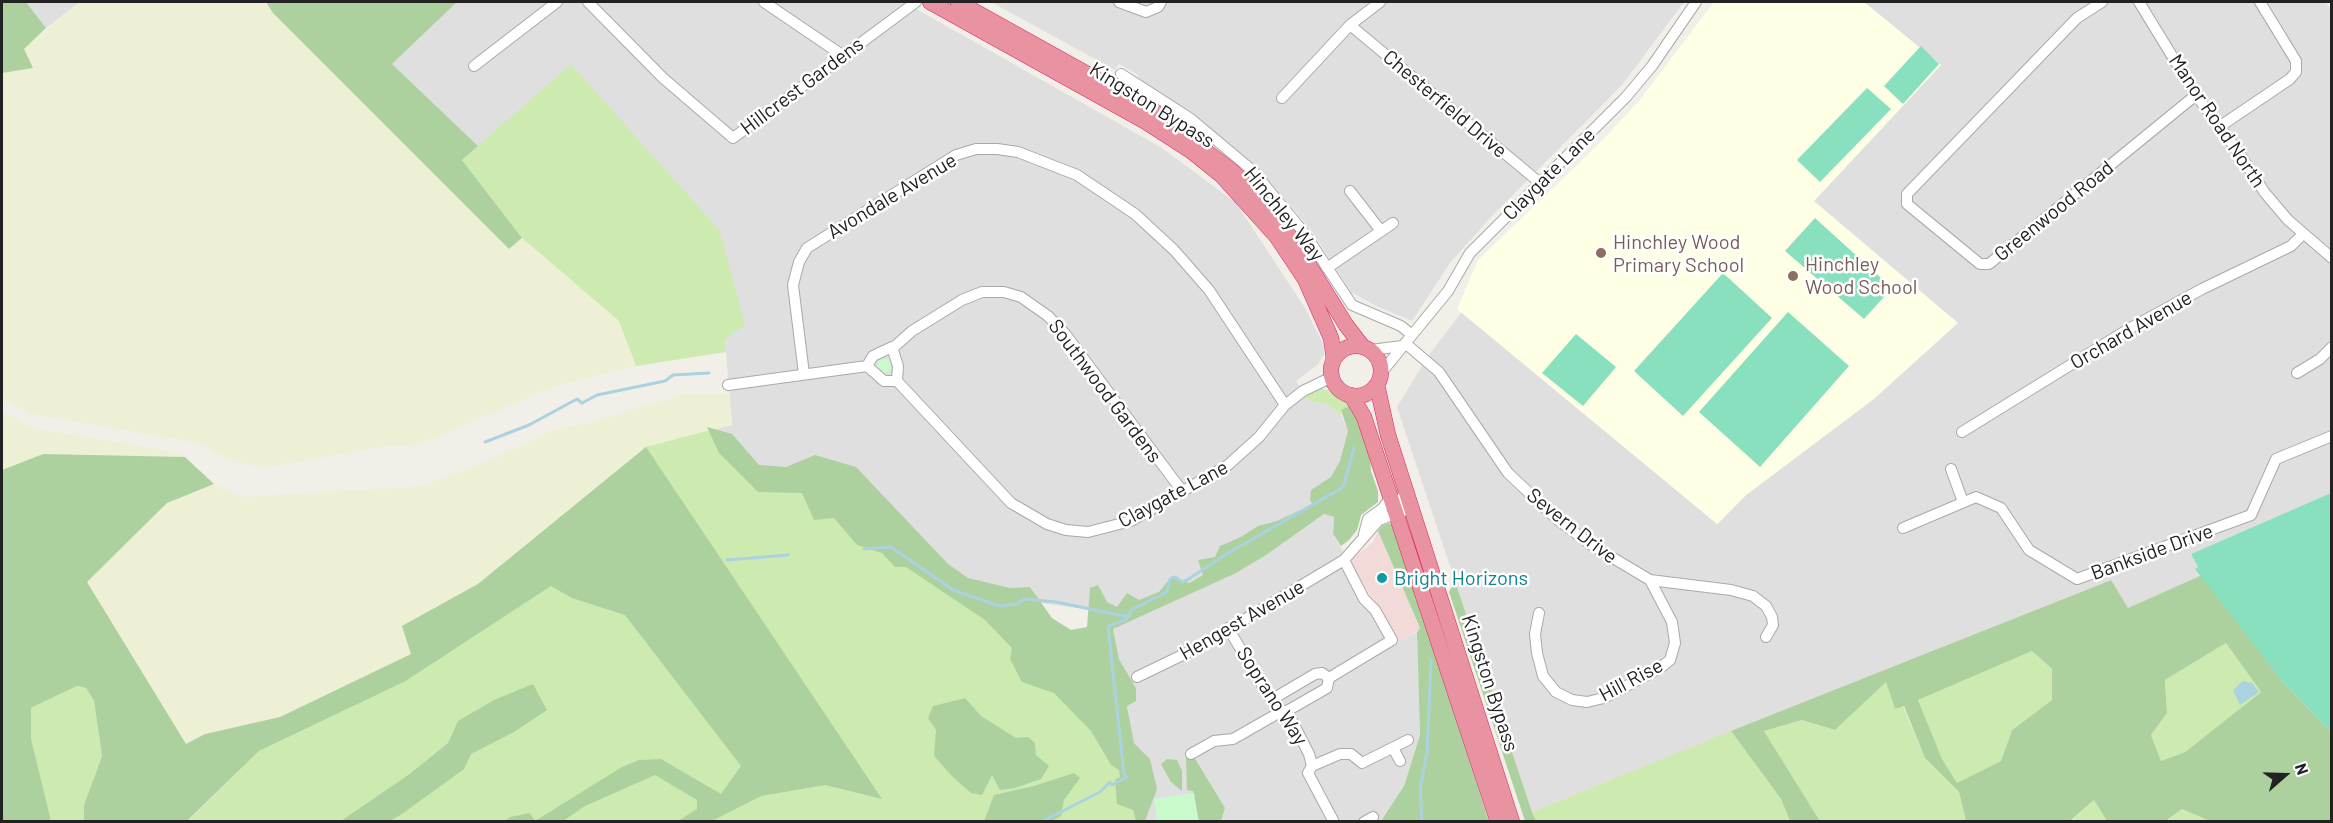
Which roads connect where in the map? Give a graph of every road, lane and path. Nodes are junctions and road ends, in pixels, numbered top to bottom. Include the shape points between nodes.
1 (556, 2) edge
2 (588, 2) edge
3 (764, 2) edge
4 (916, 2) edge
5 (930, 2) edge
6 (958, 2) edge
7 (1119, 2) edge
8 (1161, 2) edge
9 (1380, 2) edge
10 (1695, 2) edge
11 (2102, 2) edge
12 (2139, 2) edge
13 (2260, 2) edge
14 (1350, 25) junction
15 (842, 55) junction
16 (474, 66) dead end
17 (1121, 74) dead end
18 (2196, 95) junction
19 (1282, 98) dead end
20 (2219, 127) junction
21 (1539, 182) junction
22 (1350, 191) dead end
23 (1393, 223) dead end
24 (1381, 231) junction
25 (2304, 234) junction
26 (2329, 250) edge
27 (1327, 268) junction
28 (1406, 341) junction
29 (894, 347) junction
30 (2331, 347) edge
31 (1367, 348) junction
32 (1334, 359) junction
33 (867, 366) junction
34 (2297, 373) dead end
35 (804, 374) junction
36 (1332, 377) junction
37 (1379, 379) junction
38 (897, 381) junction
39 (728, 385) dead end
40 (1351, 395) junction
41 (1285, 405) junction
42 (1962, 432) dead end
43 (2331, 436) edge
44 (1393, 450) junction
45 (1951, 469) dead end
46 (1182, 492) junction
47 (1390, 498) junction
48 (1963, 502) junction
49 (1396, 514) junction
50 (1903, 528) dead end
51 (1363, 540) junction
52 (1344, 560) junction
53 (1650, 580) junction
54 (1539, 614) dead end
55 (1228, 628) junction
56 (1766, 637) dead end
57 (1137, 676) dead end
58 (1329, 678) junction
59 (1271, 700) junction
60 (1284, 711) junction
61 (1408, 740) dead end
62 (1392, 748) junction
63 (1191, 754) dead end
64 (1400, 761) dead end
65 (1312, 766) junction
66 (1334, 822) edge
67 (1498, 822) edge
68 (1512, 822) edge

1 - 16 street
2 - 15 street, Hillcrest Gardens via 663,78 733,138
3 - 15 street
4 - 15 street, Hillcrest Gardens
5 - 32 highway, Kingston Bypass via 1138,116 1221,176 1277,237 1305,279 1331,338
6 - 31 highway, Kingston Bypass via 1152,110 1232,171 1273,214 1346,325
7 - 8 street via 1146,12
9 - 14 street
10 - 21 street, Claygate Lane via 1652,66 1626,96
11 - 18 street, Greenwood Road via 2077,18 1907,194 1907,204 1980,264 1989,264
12 - 18 street, Manor Road North
13 - 20 street via 2296,61 2296,72
14 - 19 street
14 - 21 street, Chesterfield Drive
17 - 27 street, Hinchley Way via 1191,120 1252,171 1305,234
18 - 20 street, Manor Road North
20 - 25 street, Manor Road North via 2265,193
21 - 28 street, Claygate Lane via 1470,253 1448,291
22 - 24 street
23 - 24 street
24 - 27 street
25 - 26 street, Manor Road North
25 - 42 street, Orchard Avenue via 2291,246 2127,330
27 - 28 street, Hinchley Way via 1352,304 1401,326
28 - 31 street
28 - 37 street, Claygate Lane
28 - 53 street, Severn Drive via 1439,372 1508,473 1558,520
29 - 33 street via 873,356
29 - 38 street
29 - 46 street, Southwood Gardens via 912,331 982,292 1021,297 1066,335
30 - 34 street
31 - 32 highway via 1348,347
31 - 37 highway via 1380,361
32 - 36 highway
33 - 35 street
33 - 38 street, Claygate Lane via 884,381
35 - 39 street
35 - 41 street, Avondale Avenue via 793,285 807,248 930,168 976,149 997,149 1026,154 1077,175 1135,214 1209,290
36 - 40 highway via 1341,391
36 - 41 street, Claygate Lane
37 - 40 highway via 1368,393
37 - 44 highway, Kingston Bypass via 1378,399
38 - 46 street, Claygate Lane via 997,490 1047,524 1088,532 1119,525
40 - 47 highway, Kingston Bypass via 1364,417
41 - 46 street, Claygate Lane via 1245,453
43 - 48 street, Bankside Drive via 2276,459 2251,515 2077,579 2029,550 2001,508 1976,497
44 - 49 street via 1405,508
44 - 68 highway, Kingston Bypass
45 - 48 street
47 - 49 highway, Kingston Bypass
47 - 51 street via 1368,519
48 - 50 street, Bankside Drive
49 - 51 street, Hengest Avenue via 1378,520
49 - 67 highway, Kingston Bypass
51 - 52 street, Hengest Avenue
52 - 55 street, Hengest Avenue
52 - 58 street via 1392,640
53 - 54 street, Hill Rise via 1672,622 1675,642 1670,660 1605,699 1572,700 1556,692 1543,676 1536,653
53 - 56 street, Severn Drive via 1753,596 1772,617 1773,625
55 - 57 street, Hengest Avenue via 1197,648
55 - 59 street, Soprano Way
58 - 59 street via 1315,674
58 - 60 street via 1327,688
59 - 60 street, Soprano Way
60 - 63 street via 1233,739 1214,741
60 - 65 street, Soprano Way
61 - 62 street, Soprano Way
62 - 64 street
62 - 65 street, Soprano Way via 1362,763 1351,754 1341,754
65 - 66 street via 1308,773

